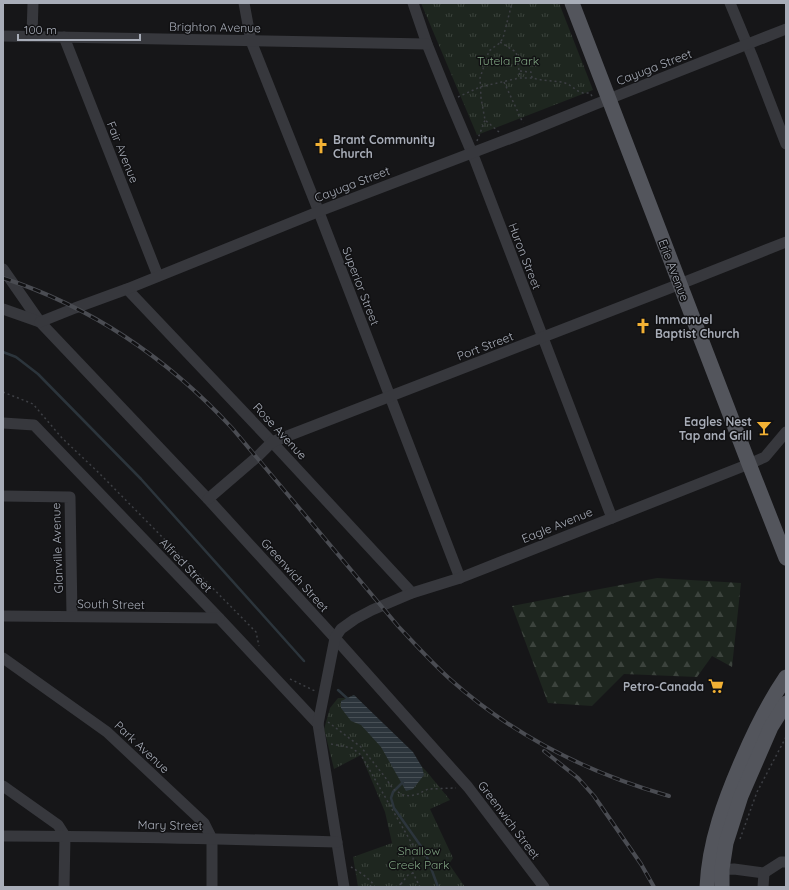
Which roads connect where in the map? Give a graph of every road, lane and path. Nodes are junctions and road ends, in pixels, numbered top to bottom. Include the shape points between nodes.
1 (33, 3) edge
2 (244, 3) edge
3 (413, 3) edge
4 (512, 3) edge
5 (572, 3) edge
6 (730, 3) edge
7 (786, 29) edge
8 (3, 36) edge
9 (32, 36) junction
10 (64, 37) junction
11 (251, 41) junction
12 (500, 42) junction
13 (427, 44) junction
14 (747, 44) junction
15 (520, 71) junction
16 (520, 78) junction
17 (532, 78) junction
18 (504, 82) junction
19 (480, 87) junction
20 (450, 101) junction
21 (602, 101) junction
22 (485, 120) junction
23 (527, 132) junction
24 (509, 138) junction
25 (786, 144) edge
26 (477, 150) junction
27 (318, 212) junction
28 (786, 242) edge
29 (3, 269) edge
30 (158, 276) junction
31 (680, 284) junction
32 (128, 289) junction
33 (3, 309) edge
34 (40, 322) junction
35 (542, 338) junction
36 (3, 392) edge
37 (389, 396) junction
38 (3, 423) edge
39 (786, 432) edge
40 (272, 442) junction
41 (749, 464) junction
42 (3, 496) edge
43 (208, 499) junction
44 (612, 518) junction
45 (786, 558) edge
46 (460, 578) junction
47 (412, 593) junction
48 (3, 616) edge
49 (72, 616) junction
50 (219, 618) junction
51 (335, 638) junction
52 (259, 646) dead end
53 (3, 658) edge
54 (786, 677) edge
55 (288, 679) dead end
56 (324, 695) junction
57 (786, 703) edge
58 (319, 720) junction
59 (786, 737) edge
60 (321, 743) junction
61 (3, 786) edge
62 (468, 788) junction
63 (750, 812) dead end
64 (3, 836) edge
65 (65, 836) junction
66 (212, 839) junction
67 (337, 842) junction
68 (340, 862) junction
69 (786, 862) edge
70 (715, 870) junction
71 (413, 873) junction
72 (764, 873) junction
73 (372, 882) junction
74 (401, 884) junction
75 (64, 887) edge
76 (212, 887) edge
77 (344, 887) edge
78 (370, 887) edge
79 (375, 887) edge
80 (395, 887) edge
81 (401, 887) edge
82 (420, 887) edge
83 (544, 887) edge
84 (707, 887) edge
85 (722, 887) edge
86 (764, 887) edge

1 - 9 street
2 - 11 street, Superior Street
3 - 13 street, Huron Street
4 - 12 path
5 - 21 main road, Erie Avenue
6 - 14 street
7 - 14 street, Cayuga Street
8 - 9 street, Brighton Avenue
9 - 10 street, Brighton Avenue
10 - 11 street, Brighton Avenue
10 - 30 street, Fair Avenue
11 - 13 street, Brighton Avenue
11 - 27 street, Superior Street
12 - 15 path via 516,52
12 - 19 path via 489,51 480,78
13 - 20 street, Huron Street
14 - 21 street, Cayuga Street
14 - 25 street
15 - 16 path
15 - 17 path via 531,72
16 - 17 path
16 - 18 path
17 - 21 path via 562,82 583,93 590,93
18 - 19 path
18 - 23 path
19 - 20 path
19 - 22 path
20 - 26 street, Huron Street
21 - 23 street, Cayuga Street
21 - 31 main road, Erie Avenue
22 - 24 path
22 - 26 path via 477,141
23 - 24 street, Cayuga Street
24 - 26 street, Cayuga Street
26 - 27 street, Cayuga Street
26 - 35 street, Huron Street
27 - 30 street, Cayuga Street
27 - 37 street, Superior Street
28 - 31 street, Port Street
29 - 34 street
30 - 32 street, Cayuga Street
31 - 35 street, Port Street
31 - 41 main road, Erie Avenue
32 - 34 street, Cayuga Street
32 - 40 street, Rose Avenue
33 - 34 street, Greenwich Street
34 - 43 street, Greenwich Street
35 - 37 street, Port Street
35 - 44 street, Huron Street
36 - 52 path via 33,404 62,438 256,632
37 - 40 street, Port Street
37 - 46 street, Superior Street
38 - 50 street, Alfred Street via 34,425
39 - 41 street, Eagle Avenue via 765,457
40 - 43 street, Port Street
40 - 47 street, Rose Avenue
41 - 44 street, Eagle Avenue
41 - 45 main road, Erie Avenue
42 - 49 street, Glanville Avenue via 70,497
43 - 51 street, Greenwich Street
44 - 46 street, Eagle Avenue
46 - 47 street, Eagle Avenue
47 - 51 street, Eagle Avenue via 355,619 341,629
48 - 49 street, South Street
49 - 50 street, South Street
50 - 58 street, Alfred Street
51 - 56 street
51 - 62 street, Greenwich Street
53 - 66 street, Park Avenue via 107,732 204,822
54 - 70 main road via 761,719 725,802 714,839
55 - 56 path
56 - 58 street
57 - 70 main road via 771,727 741,796
58 - 60 street
58 - 62 path via 361,747 393,789 403,795 410,796 428,789
59 - 63 path via 757,792
60 - 67 street
60 - 71 path via 352,748 361,755 415,849 411,869
61 - 65 street via 58,825
62 - 83 street, Greenwich Street
64 - 65 street, Mary Street
65 - 66 street, Mary Street
65 - 75 street
66 - 67 street, Mary Street
66 - 76 street, Park Avenue
67 - 68 street
68 - 73 path
68 - 77 street
69 - 72 street via 781,862
70 - 72 street via 734,869
70 - 84 main road
70 - 85 main road
71 - 74 path
71 - 82 path
72 - 86 street
73 - 78 path
73 - 79 path
74 - 80 path
74 - 81 path

